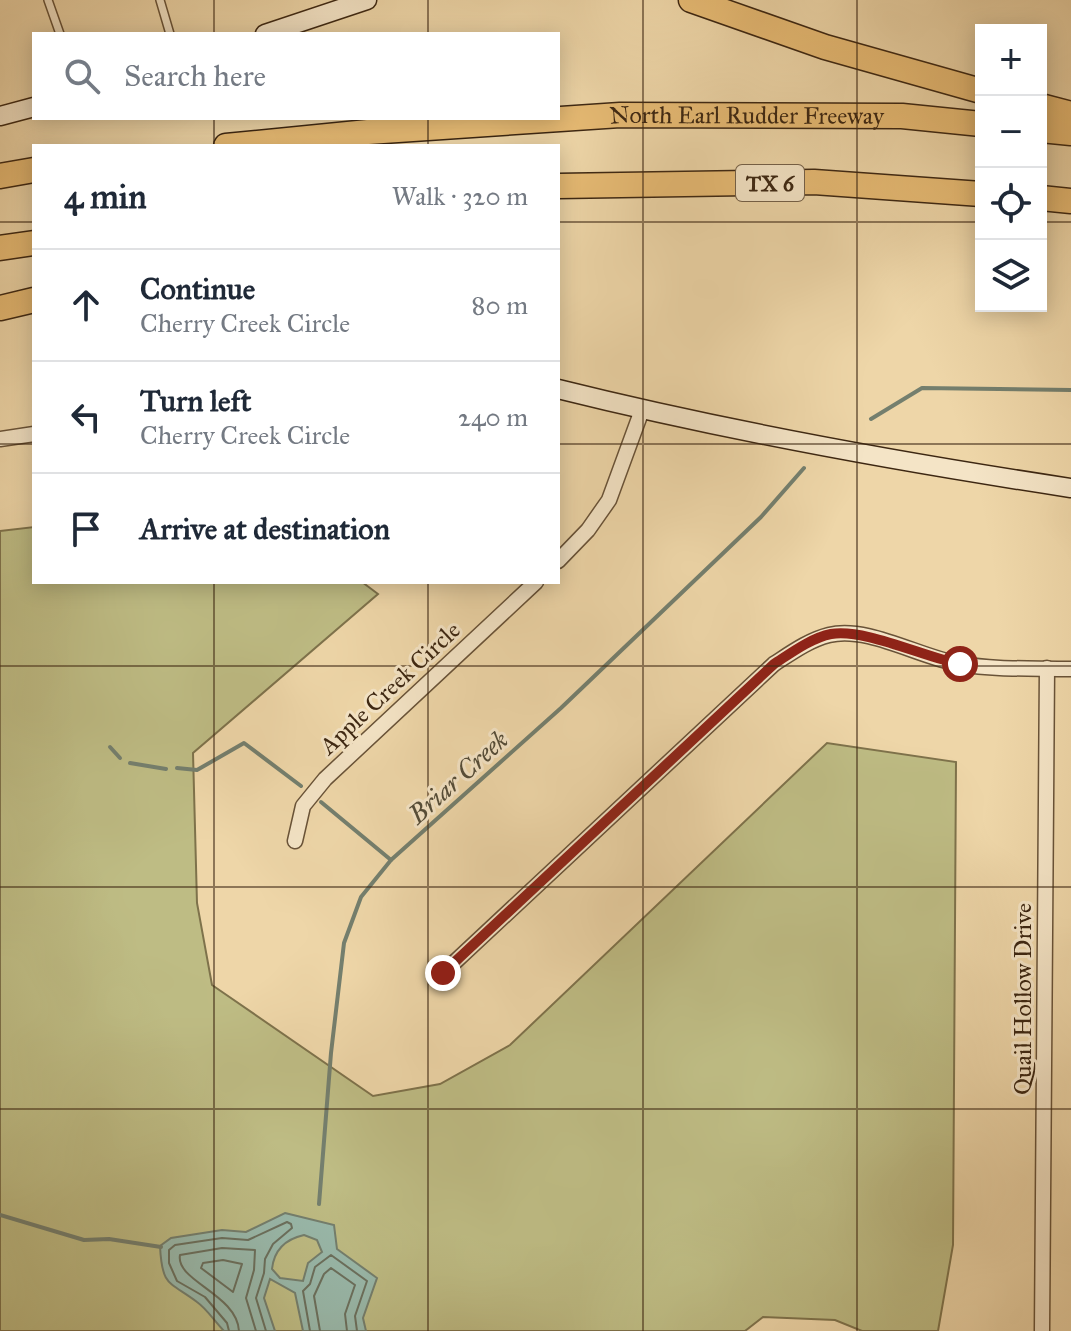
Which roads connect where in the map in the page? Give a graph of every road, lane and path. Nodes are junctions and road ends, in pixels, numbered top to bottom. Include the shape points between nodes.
1 (48, 0) edge
2 (160, 0) edge
3 (367, 0) edge
4 (691, 0) edge
5 (59, 32) edge
6 (169, 32) edge
7 (271, 32) edge
8 (975, 89) edge
9 (32, 108) edge
10 (1047, 108) edge
11 (1071, 114) edge
12 (0, 116) edge
13 (560, 119) edge
14 (546, 120) edge
15 (975, 123) edge
16 (1047, 131) edge
17 (1071, 133) edge
18 (246, 144) edge
19 (32, 170) edge
20 (0, 176) edge
21 (666, 184) junction
22 (560, 186) edge
23 (975, 194) edge
24 (560, 197) edge
25 (1047, 199) edge
26 (1071, 201) edge
27 (32, 243) edge
28 (0, 248) edge
29 (32, 301) edge
30 (32, 309) edge
31 (0, 310) edge
32 (560, 390) edge
33 (642, 410) junction
34 (32, 434) edge
35 (0, 439) edge
36 (1071, 488) edge
37 (560, 559) edge
38 (534, 584) edge
39 (1047, 668) junction
40 (1071, 669) edge
41 (295, 841) dead end
42 (443, 973) dead end
43 (1042, 1331) edge

1 - 5 lane
2 - 6 lane
3 - 7 main road
4 - 8 highway via 825,47
9 - 12 main road
10 - 11 highway
13 - 15 highway, North Earl Rudder Freeway via 902,116
14 - 18 highway, North Earl Rudder Freeway
16 - 17 highway
19 - 20 highway
21 - 22 highway, TX 6
21 - 23 highway, TX 6 via 814,182
21 - 24 highway
25 - 26 highway
27 - 28 highway
29 - 31 highway
30 - 31 main road
32 - 33 main road
33 - 36 main road via 892,461
33 - 37 street via 609,500
34 - 35 street
38 - 41 street, Apple Creek Circle via 325,779 303,806
39 - 40 street
39 - 42 street via 960,664 855,635 831,634 805,645 774,664
39 - 43 street, Quail Hollow Drive

